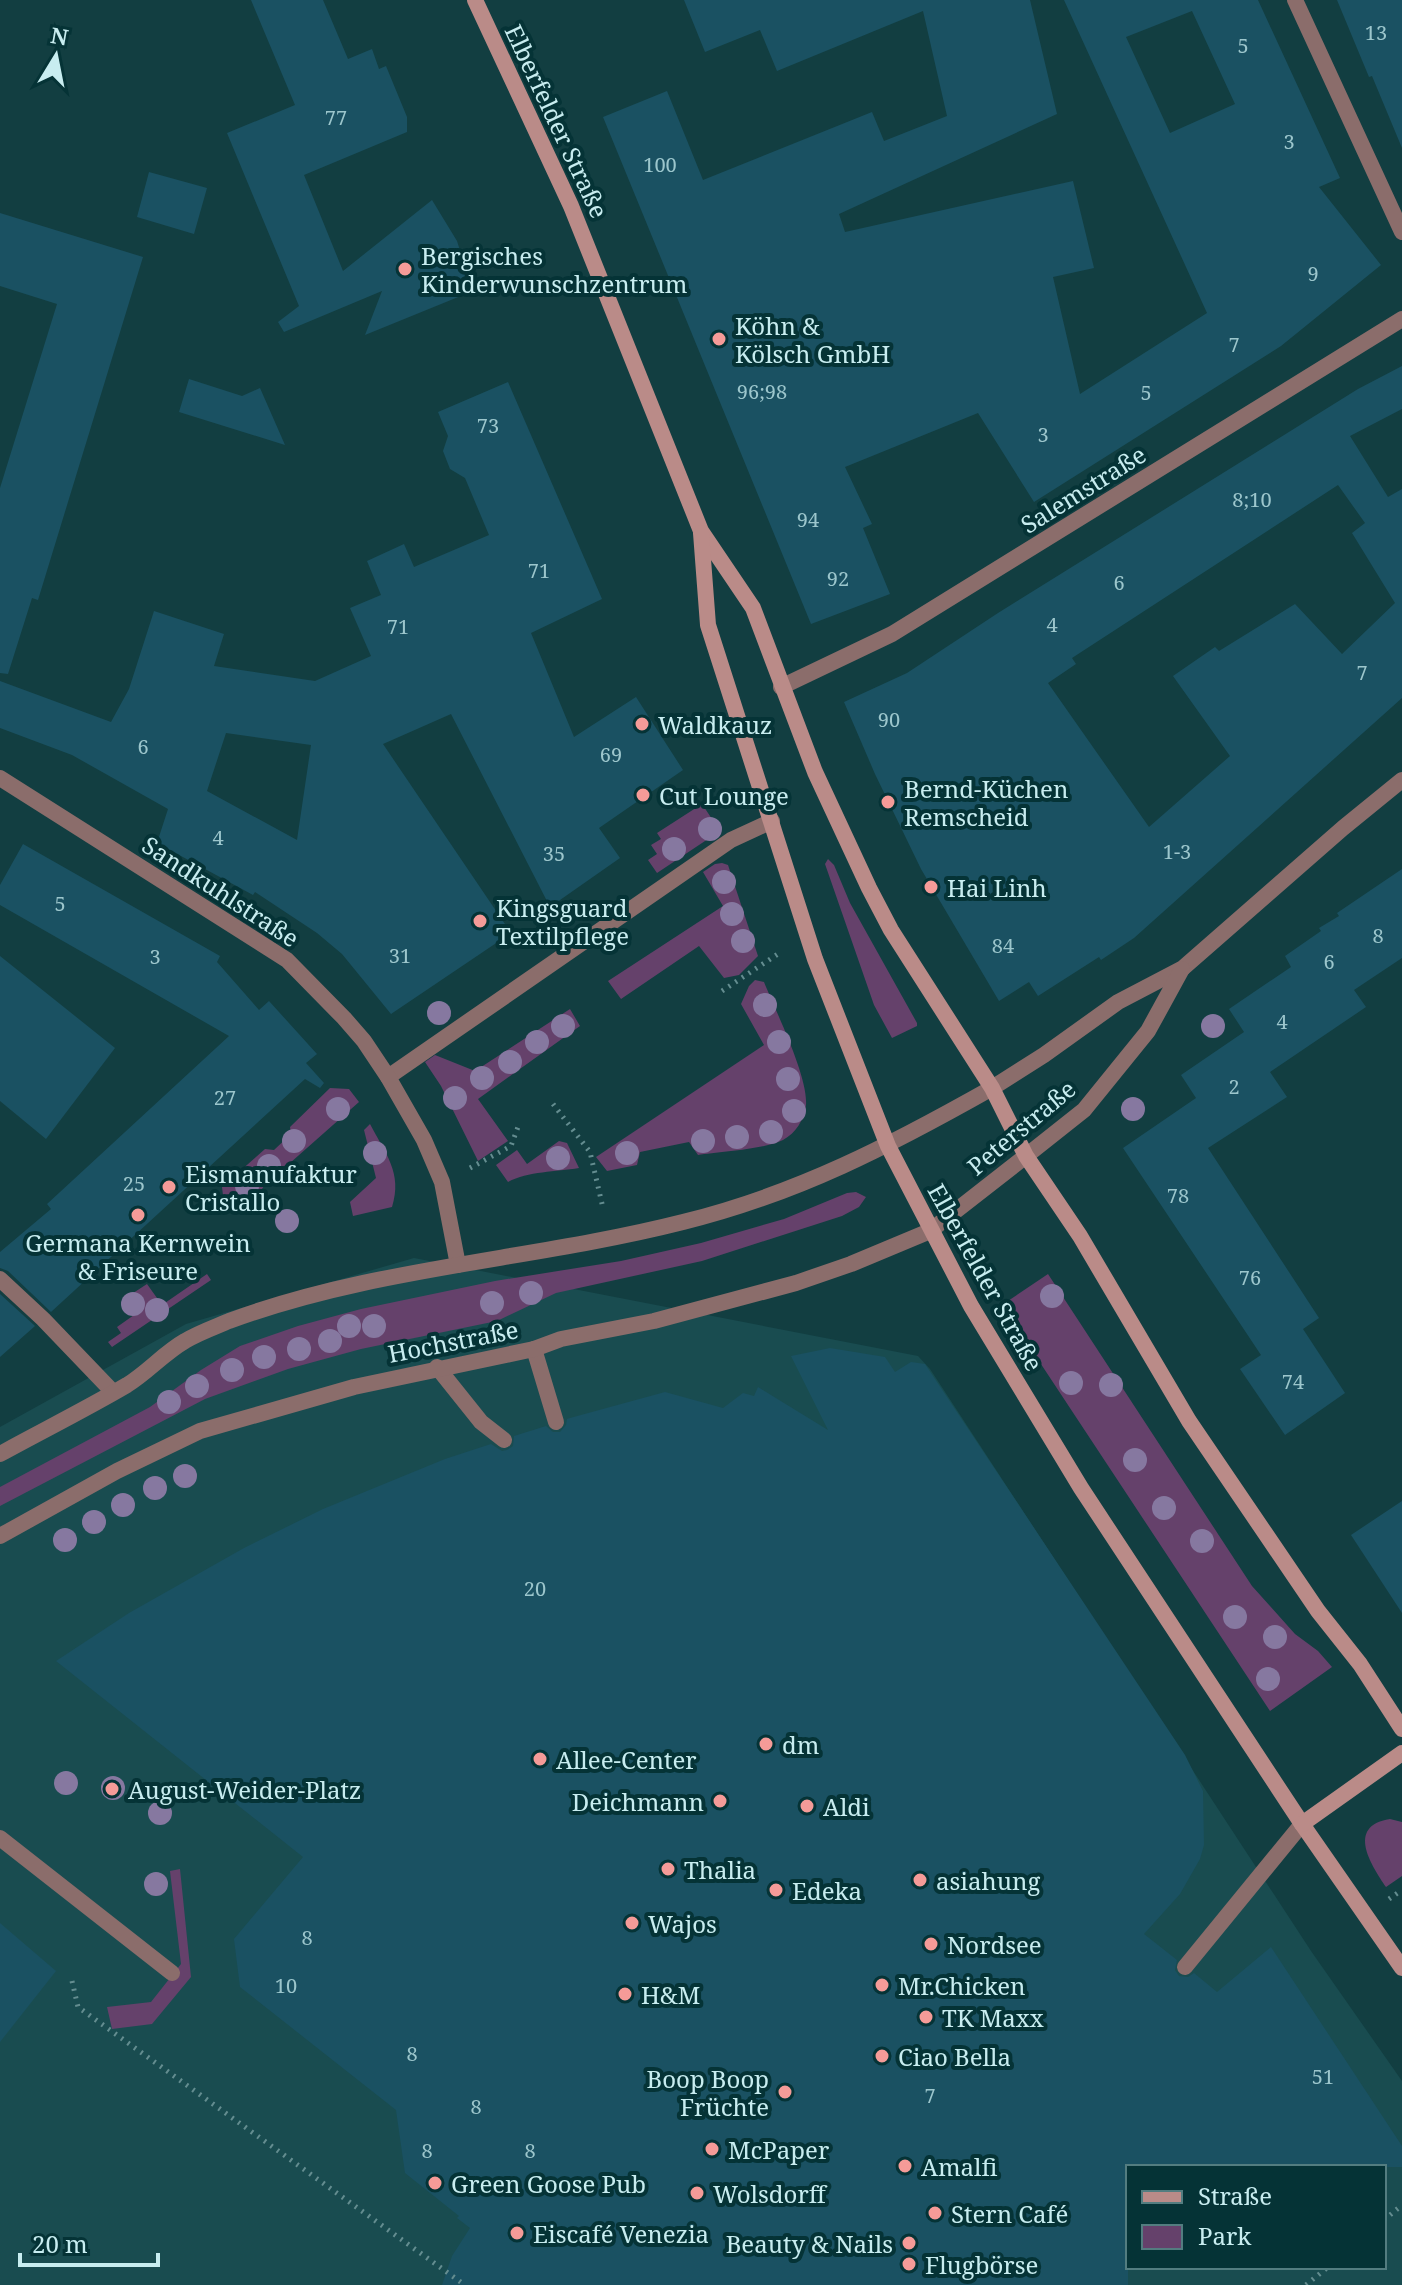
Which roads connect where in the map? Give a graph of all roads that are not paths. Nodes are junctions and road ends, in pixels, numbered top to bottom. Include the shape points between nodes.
1 (475, 0) edge
2 (1295, 0) edge
3 (1402, 232) edge
4 (1402, 319) edge
5 (701, 531) junction
6 (781, 687) junction
7 (0, 778) edge
8 (1402, 780) edge
9 (772, 821) junction
10 (1183, 968) junction
11 (388, 1077) junction
12 (992, 1088) junction
13 (888, 1146) junction
14 (1026, 1156) junction
15 (930, 1231) junction
16 (458, 1265) junction
17 (0, 1279) edge
18 (534, 1349) junction
19 (437, 1367) junction
20 (113, 1392) junction
21 (556, 1422) dead end
22 (504, 1440) dead end
23 (0, 1454) edge
24 (0, 1536) edge
25 (1402, 1729) edge
26 (1402, 1753) edge
27 (1302, 1824) junction
28 (0, 1838) edge
29 (1184, 1963) dead end
30 (1402, 1968) edge
31 (172, 1973) dead end

1 - 5 main road, Elberfelder Straße via 571,206
2 - 3 street
4 - 6 street, Salemstraße via 892,634
5 - 6 main road, Elberfelder Straße via 753,608
5 - 9 main road, Elberfelder Straße via 708,625
6 - 12 main road, Elberfelder Straße via 815,772 891,930
7 - 11 street, Sandkuhlstraße via 287,960 354,1030
8 - 10 street, Peterstraße
9 - 11 street via 731,840
9 - 13 main road, Elberfelder Straße via 815,959
10 - 12 street, Peterstraße via 1118,1002
10 - 14 street, Peterstraße via 1148,1031 1084,1110
11 - 16 street via 442,1182
12 - 13 street
12 - 14 main road, Elberfelder Straße
13 - 15 main road, Elberfelder Straße
13 - 16 street via 742,1206 610,1238
14 - 15 street, Peterstraße
14 - 25 main road, Elberfelder Straße via 1080,1236 1189,1421
15 - 18 street, Hochstraße via 796,1283
15 - 27 main road, Elberfelder Straße via 1081,1488
16 - 20 street via 360,1284 228,1322 185,1341
17 - 20 street
18 - 19 street, Hochstraße
18 - 21 street
19 - 22 street via 481,1422
19 - 24 street, Hochstraße via 200,1431
20 - 23 street
26 - 27 main road
27 - 29 street
27 - 30 main road, Elberfelder Straße
28 - 31 street

